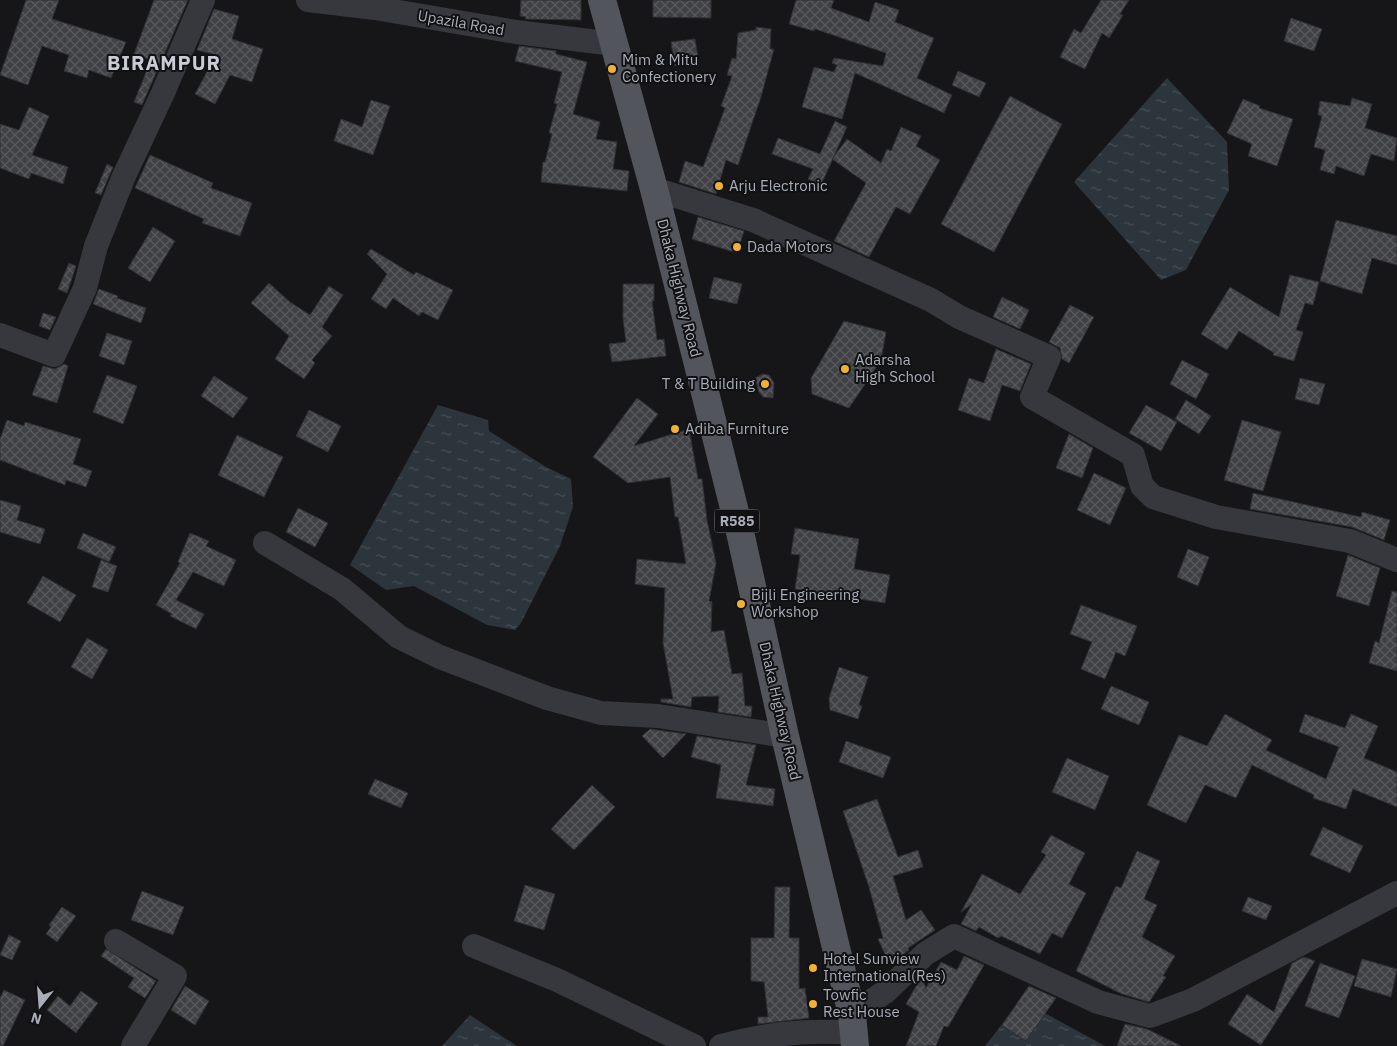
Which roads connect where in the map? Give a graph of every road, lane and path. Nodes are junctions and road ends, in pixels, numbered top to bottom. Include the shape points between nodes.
1 (203, 0) edge
2 (308, 0) edge
3 (602, 0) edge
4 (614, 44) junction
5 (654, 189) junction
6 (0, 335) edge
7 (265, 543) dead end
8 (1397, 560) edge
9 (785, 736) junction
10 (1397, 893) edge
11 (116, 941) dead end
12 (474, 946) dead end
13 (853, 1031) edge
14 (133, 1046) edge
15 (694, 1046) edge
16 (721, 1046) edge

1 - 6 street via 124,176 96,246 85,288 54,355
2 - 4 street, Upazila Road
3 - 4 main road, Dhaka Highway Road / R585
4 - 5 main road, Dhaka Highway Road / R585
5 - 8 street via 753,220 1049,357 1032,397 1133,455 1142,486 1153,497 1216,517 1350,541
5 - 9 main road, Dhaka Highway Road / R585 via 740,532
7 - 9 street via 342,589 398,637 440,657 547,698 601,713 658,716
9 - 13 main road, Dhaka Highway Road / R585
10 - 13 street via 1193,1000 1150,1016 1098,1002 954,936 925,954 885,992
11 - 14 street via 175,976
12 - 15 street via 557,980
13 - 16 street via 769,1034

